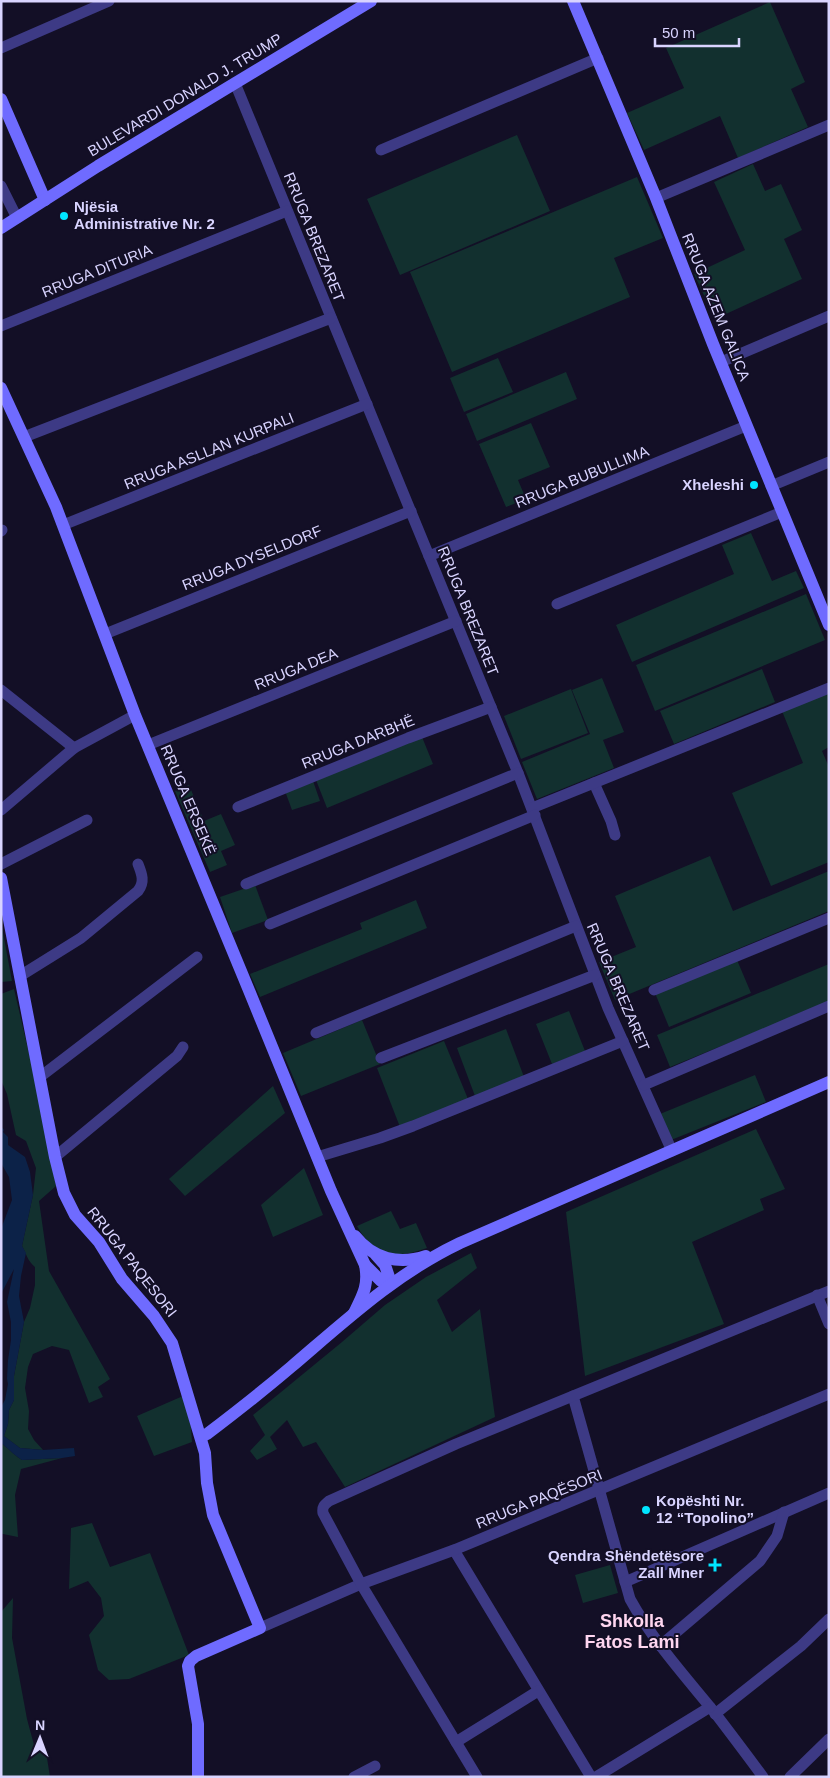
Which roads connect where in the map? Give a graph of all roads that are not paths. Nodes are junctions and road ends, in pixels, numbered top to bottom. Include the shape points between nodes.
1 (109, 1) edge
2 (371, 1) edge
3 (575, 2) edge
4 (357, 5) edge
5 (1, 48) edge
6 (598, 58) junction
7 (235, 84) junction
8 (1, 99) edge
9 (829, 125) edge
10 (381, 150) dead end
11 (1, 186) edge
12 (656, 198) junction
13 (45, 200) junction
14 (287, 211) junction
15 (17, 218) junction
16 (1, 228) edge
17 (829, 316) edge
18 (330, 318) junction
19 (1, 326) edge
20 (721, 362) junction
21 (1, 388) edge
22 (366, 404) junction
23 (746, 426) junction
24 (24, 437) junction
25 (829, 462) edge
26 (771, 486) junction
27 (411, 511) junction
28 (782, 512) junction
29 (63, 525) junction
30 (429, 556) junction
31 (558, 604) dead end
32 (456, 621) junction
33 (829, 624) edge
34 (105, 634) junction
35 (829, 688) edge
36 (1, 690) edge
37 (491, 707) junction
38 (135, 715) junction
39 (148, 744) junction
40 (74, 748) junction
41 (518, 773) junction
42 (594, 783) junction
43 (238, 807) dead end
44 (1, 810) edge
45 (533, 811) junction
46 (87, 820) dead end
47 (615, 835) dead end
48 (1, 864) edge
49 (138, 864) dead end
50 (1, 878) edge
51 (246, 884) dead end
52 (829, 918) edge
53 (270, 924) dead end
54 (576, 926) junction
55 (197, 957) dead end
56 (595, 975) junction
57 (20, 976) junction
58 (654, 990) dead end
59 (829, 1006) edge
60 (316, 1033) dead end
61 (623, 1041) junction
62 (183, 1047) dead end
63 (382, 1058) dead end
64 (40, 1076) junction
65 (829, 1082) edge
66 (644, 1085) junction
67 (672, 1151) junction
68 (317, 1157) junction
69 (55, 1158) junction
70 (346, 1224) junction
71 (448, 1249) junction
72 (376, 1255) junction
73 (365, 1265) junction
74 (391, 1283) junction
75 (829, 1291) edge
76 (817, 1295) junction
77 (354, 1313) junction
78 (829, 1324) edge
79 (829, 1394) edge
80 (573, 1396) junction
81 (201, 1437) junction
82 (600, 1490) junction
83 (829, 1493) edge
84 (784, 1512) junction
85 (454, 1550) junction
86 (625, 1582) junction
87 (361, 1584) junction
88 (829, 1619) edge
89 (260, 1628) junction
90 (660, 1646) junction
91 (538, 1691) junction
92 (712, 1710) junction
93 (829, 1739) edge
94 (456, 1742) junction
95 (375, 1766) dead end
96 (198, 1777) edge
97 (354, 1777) edge
98 (477, 1777) edge
99 (591, 1777) edge
100 (596, 1777) edge
101 (763, 1777) edge
102 (790, 1777) edge

1 - 5 street
2 - 4 street, BULEVARDI DONALD J. TRUMP
3 - 6 street, RRUGA AZEM GALICA
4 - 7 street, BULEVARDI DONALD J. TRUMP
6 - 10 street
6 - 12 street, RRUGA AZEM GALICA
7 - 13 street, BULEVARDI DONALD J. TRUMP
7 - 14 street, RRUGA BREZARET
8 - 13 street
9 - 12 street
11 - 15 street
12 - 20 street, RRUGA AZEM GALICA
13 - 15 street, BULEVARDI DONALD J. TRUMP
14 - 18 street, RRUGA BREZARET
14 - 19 street, RRUGA DITURIA
15 - 16 street, BULEVARDI DONALD J. TRUMP
17 - 20 street
18 - 22 street, RRUGA BREZARET
18 - 24 street
20 - 23 street, RRUGA AZEM GALICA
21 - 24 street, RRUGA ERSEKË
22 - 27 street, RRUGA BREZARET
22 - 29 street, RRUGA ASLLAN KURPALI
23 - 26 street, RRUGA AZEM GALICA
23 - 30 street, RRUGA BUBULLIMA
24 - 29 street, RRUGA ERSEKË
25 - 26 street
26 - 28 street, RRUGA AZEM GALICA
27 - 30 street, RRUGA BREZARET
27 - 34 street, RRUGA DYSELDORF
28 - 31 street
28 - 33 street, RRUGA AZEM GALICA
29 - 34 street, RRUGA ERSEKË
30 - 32 street, RRUGA BREZARET
32 - 37 street, RRUGA BREZARET
32 - 39 street, RRUGA DEA
34 - 38 street, RRUGA ERSEKË
35 - 42 street
36 - 40 street
37 - 41 street, RRUGA BREZARET
37 - 43 street, RRUGA DARBHË
38 - 39 street, RRUGA ERSEKË
38 - 40 street
39 - 68 street, RRUGA ERSEKË
40 - 44 street
41 - 45 street, RRUGA BREZARET
41 - 51 street
42 - 45 street
42 - 47 street
45 - 53 street
45 - 54 street, RRUGA BREZARET
46 - 48 street
49 - 57 street via 142,879 138,892 81,938
50 - 57 street, RRUGA PAQESORI
52 - 58 street
54 - 56 street, RRUGA BREZARET
54 - 60 street
55 - 64 street
56 - 61 street, RRUGA BREZARET
56 - 63 street
57 - 64 street, RRUGA PAQESORI
59 - 66 street
61 - 66 street, RRUGA BREZARET
61 - 68 street via 380,1138
62 - 69 street via 177,1056
64 - 69 street, RRUGA PAQESORI
65 - 67 street
66 - 67 street, RRUGA BREZARET
67 - 71 street
68 - 70 street, RRUGA ERSEKË
69 - 81 street, RRUGA PAQESORI via 64,1193 75,1215 99,1242 122,1279 172,1343
70 - 72 street
70 - 73 street
71 - 72 street via 415,1260
71 - 74 street
72 - 74 street via 385,1265
73 - 74 street via 381,1281
73 - 77 street via 368,1278
74 - 77 street
75 - 76 street
76 - 78 street
76 - 80 street
77 - 81 street via 270,1385
79 - 82 street, RRUGA PAQËSORI
80 - 82 street
80 - 87 street via 328,1501 322,1509 323,1514
81 - 89 street, RRUGA PAQESORI via 213,1515
82 - 85 street, RRUGA PAQËSORI
82 - 86 street
83 - 84 street
84 - 86 street
84 - 90 street via 777,1536 760,1561
85 - 87 street, RRUGA PAQËSORI
85 - 91 street
86 - 90 street via 630,1599
87 - 89 street, RRUGA PAQËSORI
87 - 94 street
88 - 92 street via 800,1646
89 - 96 street via 190,1661 188,1666 198,1724
90 - 92 street
91 - 94 street
91 - 99 street
92 - 100 street
92 - 101 street
93 - 102 street
94 - 98 street
95 - 97 street

